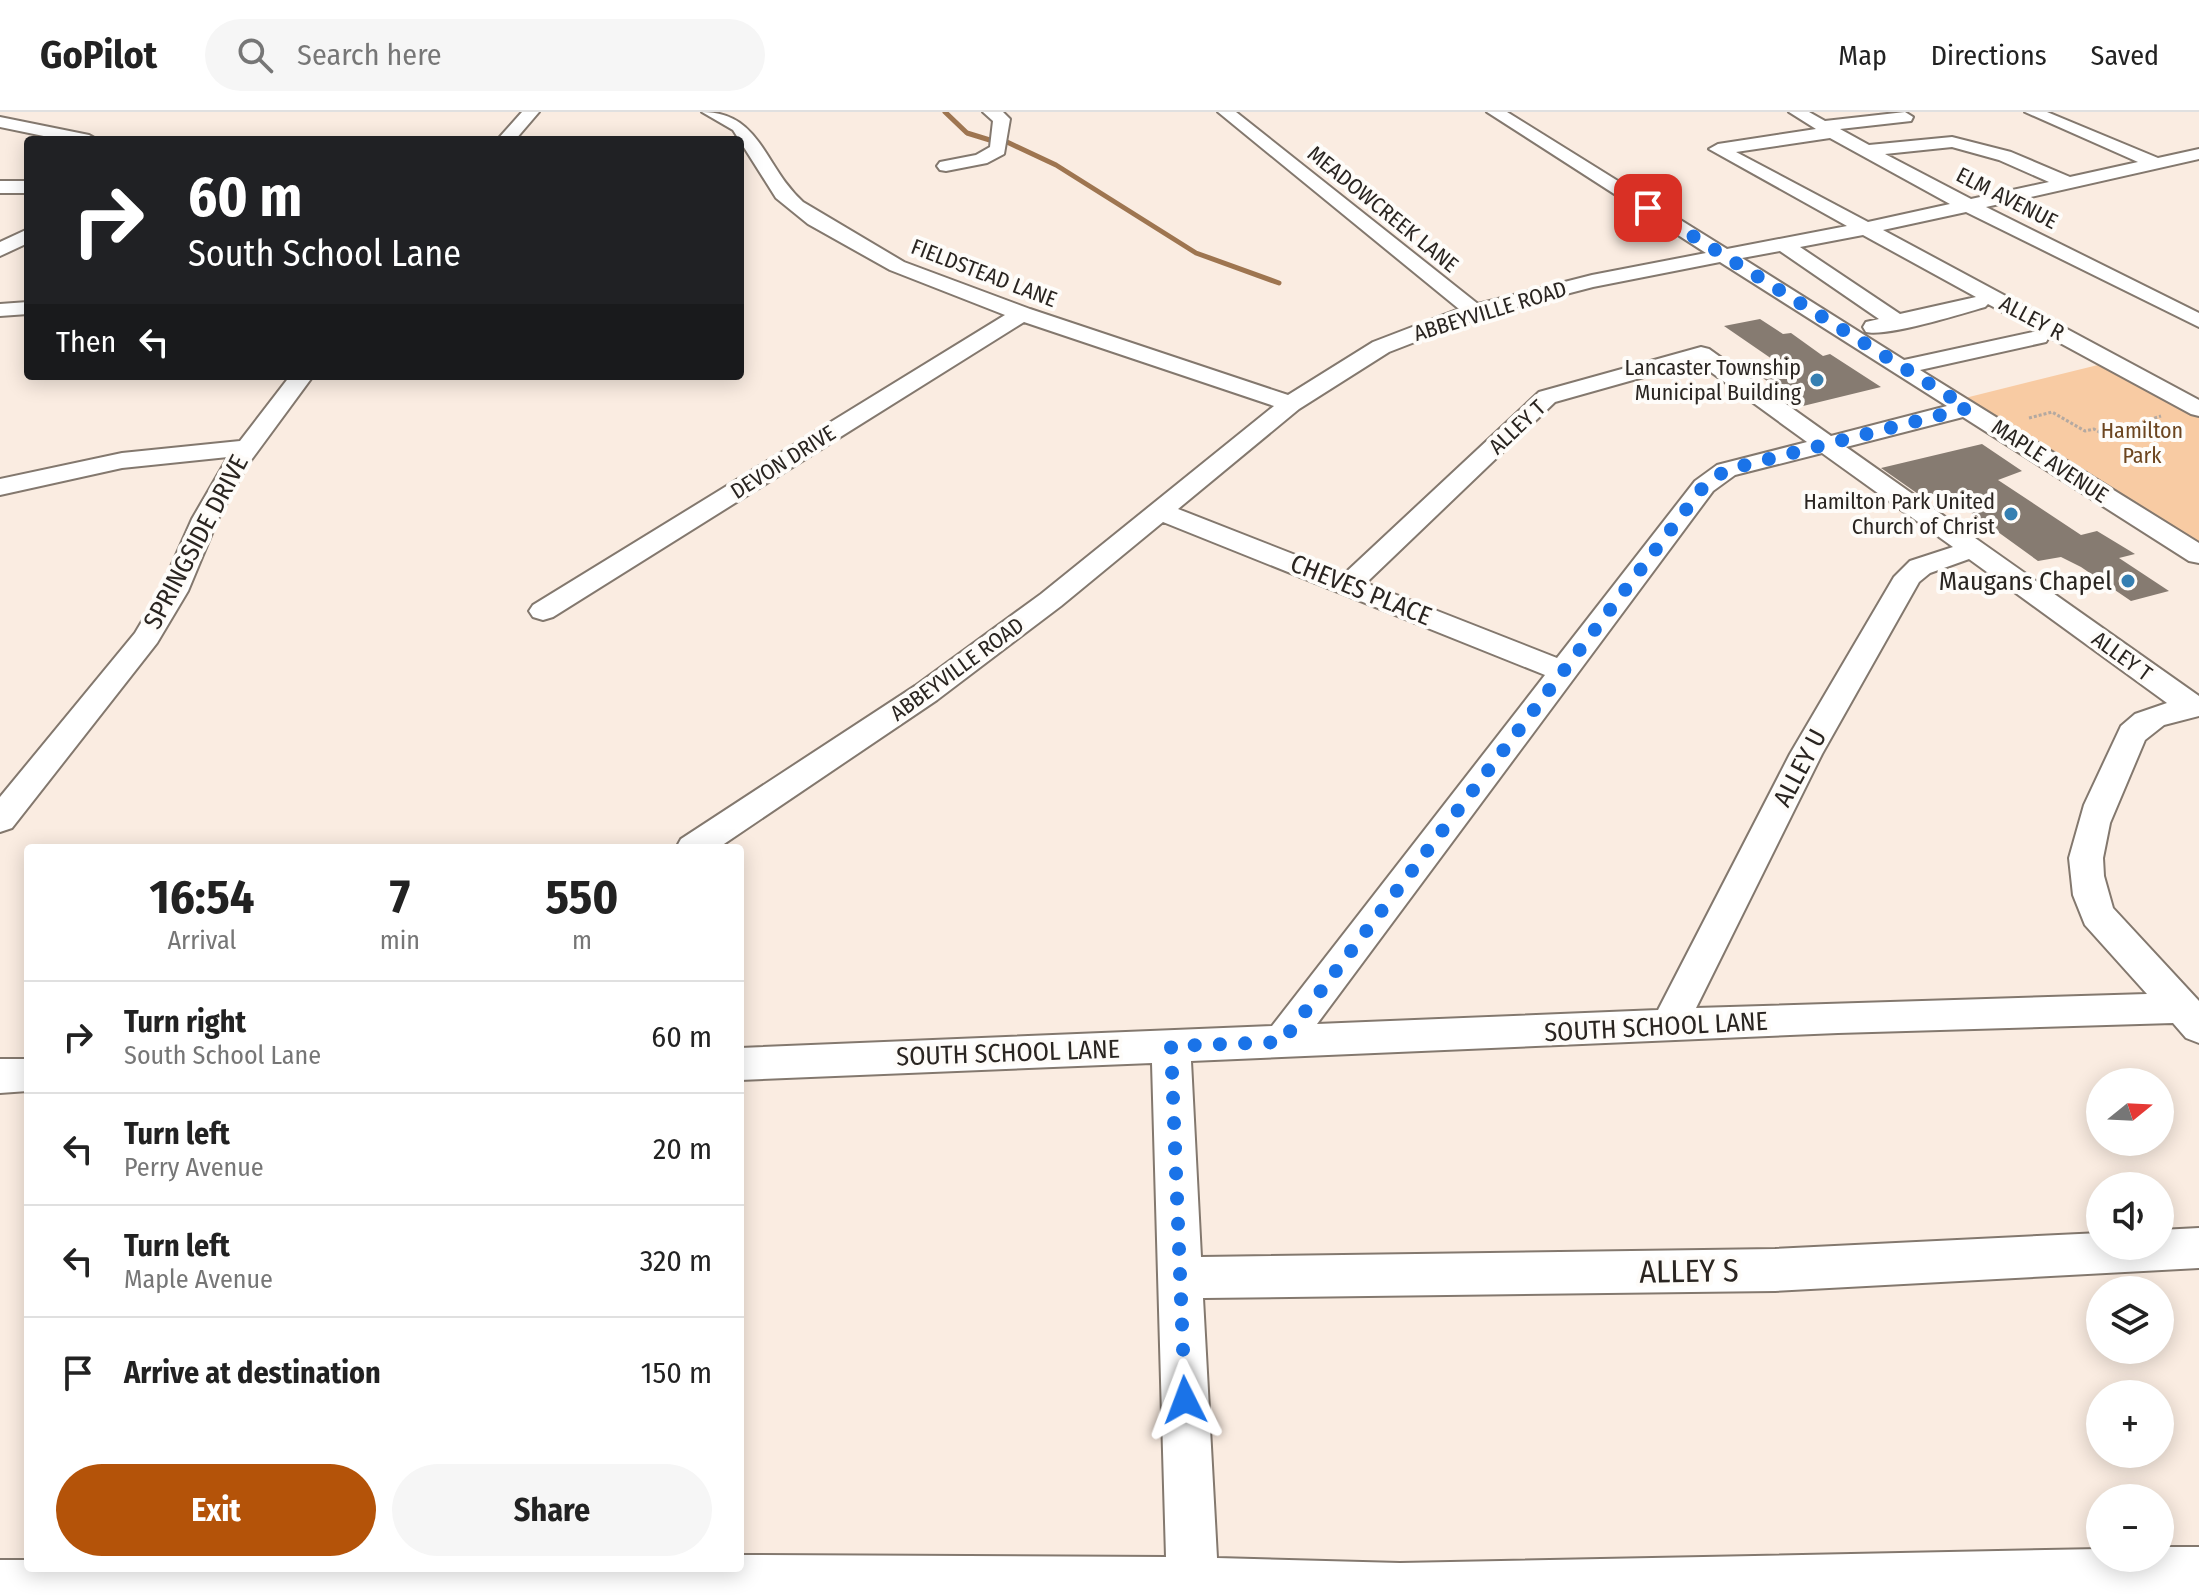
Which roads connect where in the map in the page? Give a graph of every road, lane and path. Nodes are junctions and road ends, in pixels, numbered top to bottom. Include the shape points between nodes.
1 (531, 112) edge
2 (710, 112) edge
3 (1226, 112) edge
4 (1495, 112) edge
5 (1797, 112) edge
6 (2033, 112) edge
7 (996, 115) edge
8 (1905, 117) dead end
9 (0, 122) edge
10 (1828, 129) junction
11 (69, 136) edge
12 (510, 136) edge
13 (1866, 151) junction
14 (2199, 154) edge
15 (2160, 162) junction
16 (946, 166) dead end
17 (2199, 174) edge
18 (2065, 182) junction
19 (0, 187) edge
20 (24, 187) edge
21 (1967, 205) junction
22 (1864, 229) junction
23 (24, 237) edge
24 (1784, 245) junction
25 (0, 250) edge
26 (1725, 256) junction
27 (1978, 303) dead end
28 (24, 308) edge
29 (0, 310) edge
30 (1474, 311) junction
31 (1022, 314) junction
32 (2199, 321) edge
33 (1897, 322) junction
34 (1846, 333) junction
35 (2038, 337) dead end
36 (1901, 367) junction
37 (299, 380) edge
38 (1291, 404) junction
39 (1968, 408) junction
40 (2199, 409) edge
41 (2164, 415) dead end
42 (2024, 419) dead end
43 (1825, 444) junction
44 (246, 448) junction
45 (0, 487) edge
46 (1159, 511) junction
47 (1974, 549) junction
48 (2199, 555) edge
49 (1348, 585) junction
50 (543, 611) dead end
51 (1563, 671) junction
52 (2191, 715) edge
53 (0, 820) edge
54 (699, 844) edge
55 (2190, 1017) edge
56 (1668, 1027) junction
57 (1282, 1042) junction
58 (1171, 1046) junction
59 (744, 1064) edge
60 (24, 1075) edge
61 (0, 1076) edge
62 (2199, 1248) edge
63 (1179, 1278) junction
64 (2199, 1572) edge
65 (0, 1586) edge
66 (1193, 1589) edge

1 - 12 street
2 - 31 street, FIELDSTEAD LANE via 739,127 783,194 815,220 897,266
3 - 30 street, MEADOWCREEK LANE
4 - 26 street, MAPLE AVENUE
5 - 10 street, ELM AVENUE
6 - 15 street
7 - 16 street via 998,150
8 - 10 street
9 - 11 street
10 - 13 street, ELM AVENUE
10 - 22 street, ALLEY R via 1718,149
13 - 18 street via 1952,142 2005,156
13 - 21 street, ELM AVENUE
14 - 15 street, ABBEYVILLE ROAD
15 - 17 street
15 - 18 street, ABBEYVILLE ROAD
18 - 21 street, ABBEYVILLE ROAD
19 - 20 street
21 - 22 street, ABBEYVILLE ROAD
21 - 32 street, ELM AVENUE
22 - 24 street, ABBEYVILLE ROAD
22 - 40 street, ALLEY R
23 - 25 street
24 - 26 street, ABBEYVILLE ROAD
24 - 33 street
26 - 30 street, ABBEYVILLE ROAD via 1592,281
26 - 34 street, MAPLE AVENUE
27 - 33 street
28 - 29 street
30 - 38 street, ABBEYVILLE ROAD via 1381,347
31 - 38 street, FIELDSTEAD LANE
31 - 50 street, DEVON DRIVE
33 - 34 street
34 - 36 street, MAPLE AVENUE
35 - 36 street
36 - 39 street, MAPLE AVENUE
37 - 44 street, SPRINGSIDE DRIVE
38 - 46 street, ABBEYVILLE ROAD
39 - 43 street
39 - 48 street, MAPLE AVENUE
41 - 42 path via 2103,434 2085,431 2052,412
43 - 47 street, ALLEY T
43 - 49 street, ALLEY T via 1701,354 1575,387 1547,397
43 - 51 street via 1726,470 1704,486
44 - 45 street via 135,456
44 - 53 street, SPRINGSIDE DRIVE via 147,637
46 - 49 street, CHEVES PLACE
46 - 54 street, ABBEYVILLE ROAD via 926,693
47 - 52 street, ALLEY T
47 - 56 street, ALLEY U via 1920,567 1908,577 1806,754
49 - 51 street, CHEVES PLACE
51 - 57 street
52 - 55 street, SOUTH SCHOOL LANE via 2138,727 2088,834 2085,873 2098,915
55 - 56 street, SOUTH SCHOOL LANE
56 - 57 street, SOUTH SCHOOL LANE
57 - 58 street, SOUTH SCHOOL LANE
58 - 59 street, SOUTH SCHOOL LANE
58 - 63 street
60 - 61 street
62 - 63 street, ALLEY S via 1775,1270
63 - 66 street
64 - 66 street
65 - 66 street via 835,1580

